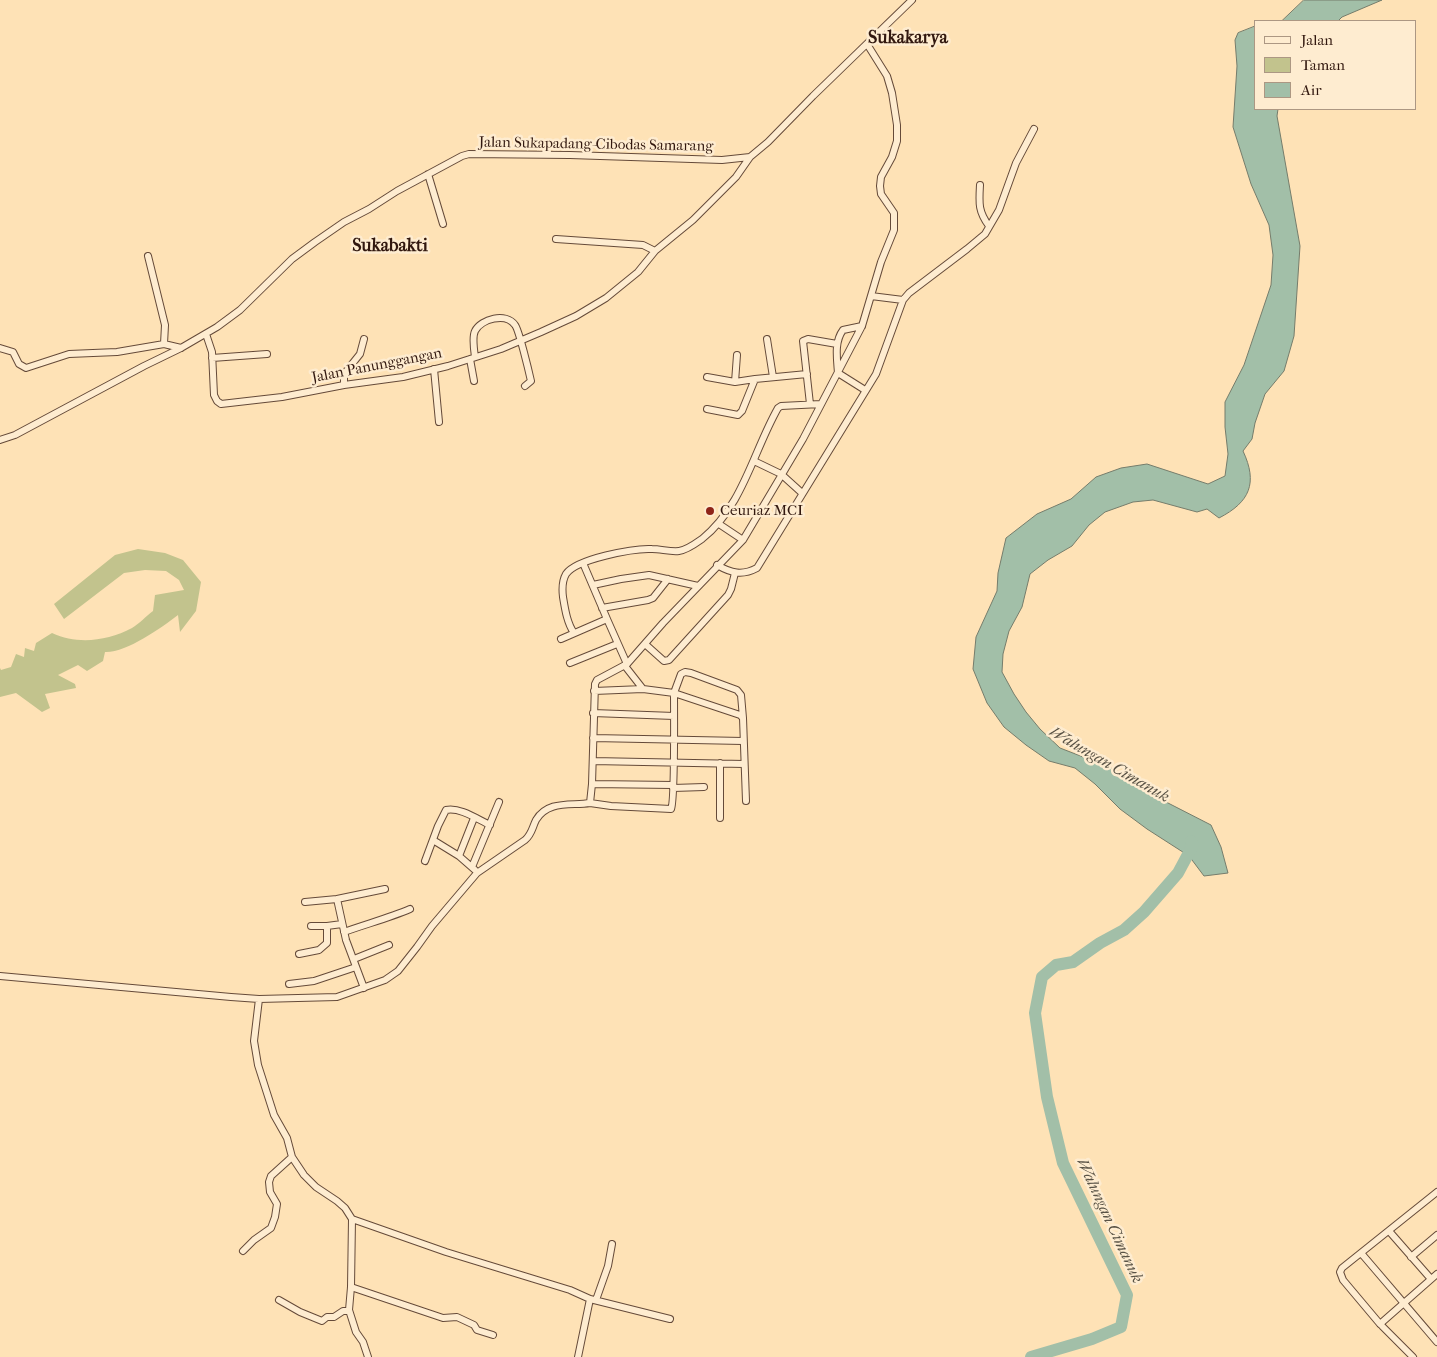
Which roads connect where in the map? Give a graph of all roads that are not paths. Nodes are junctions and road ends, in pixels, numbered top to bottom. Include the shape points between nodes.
1 (912, 0) edge
2 (867, 44) junction
3 (1034, 129) dead end
4 (750, 157) junction
5 (428, 174) junction
6 (980, 185) dead end
7 (443, 224) dead end
8 (989, 226) junction
9 (556, 240) dead end
10 (654, 251) junction
11 (148, 256) dead end
12 (871, 296) junction
13 (903, 300) junction
14 (862, 326) junction
15 (206, 334) junction
16 (364, 339) dead end
17 (767, 339) dead end
18 (520, 341) junction
19 (164, 344) junction
20 (837, 344) junction
21 (0, 348) edge
22 (181, 348) junction
23 (267, 354) dead end
24 (737, 355) dead end
25 (212, 358) junction
26 (472, 358) junction
27 (434, 369) junction
28 (838, 373) junction
29 (807, 374) junction
30 (707, 376) dead end
31 (773, 377) junction
32 (755, 379) junction
33 (474, 381) dead end
34 (735, 382) junction
35 (344, 385) junction
36 (525, 386) dead end
37 (865, 390) junction
38 (810, 404) junction
39 (821, 404) junction
40 (707, 409) dead end
41 (439, 422) dead end
42 (0, 440) edge
43 (754, 462) junction
44 (781, 474) junction
45 (802, 493) junction
46 (719, 524) junction
47 (743, 540) junction
48 (583, 563) junction
49 (717, 565) junction
50 (735, 573) junction
51 (668, 578) junction
52 (593, 586) junction
53 (698, 586) junction
54 (602, 608) junction
55 (607, 619) junction
56 (574, 633) junction
57 (561, 639) dead end
58 (617, 644) junction
59 (645, 644) junction
60 (570, 663) dead end
61 (626, 665) junction
62 (642, 689) junction
63 (594, 691) junction
64 (674, 693) junction
65 (593, 713) junction
66 (674, 716) junction
67 (743, 718) junction
68 (593, 738) junction
69 (674, 739) junction
70 (744, 741) junction
71 (593, 761) junction
72 (674, 762) junction
73 (720, 763) junction
74 (744, 764) junction
75 (592, 784) junction
76 (673, 787) junction
77 (704, 787) dead end
78 (746, 801) dead end
79 (499, 802) dead end
80 (590, 803) junction
81 (474, 818) junction
82 (720, 818) dead end
83 (490, 825) junction
84 (433, 840) junction
85 (459, 856) junction
86 (426, 861) dead end
87 (472, 867) junction
88 (478, 872) junction
89 (385, 889) dead end
90 (337, 898) junction
91 (305, 902) dead end
92 (410, 908) dead end
93 (342, 924) junction
94 (311, 926) dead end
95 (327, 926) junction
96 (344, 932) junction
97 (389, 945) dead end
98 (299, 954) dead end
99 (354, 959) junction
100 (356, 967) junction
101 (0, 976) edge
102 (289, 984) dead end
103 (364, 988) junction
104 (259, 999) junction
105 (292, 1157) junction
106 (1437, 1192) edge
107 (352, 1218) junction
108 (1388, 1231) junction
109 (1437, 1235) edge
110 (612, 1244) dead end
111 (243, 1251) dead end
112 (1361, 1253) junction
113 (1411, 1257) junction
114 (1434, 1277) edge
115 (351, 1287) junction
116 (593, 1299) junction
117 (279, 1300) dead end
118 (1403, 1303) junction
119 (349, 1311) junction
120 (670, 1319) dead end
121 (1380, 1324) junction
122 (493, 1335) dead end
123 (1437, 1342) edge
124 (368, 1357) edge
125 (578, 1357) edge
126 (1413, 1357) edge

1 - 2 street
2 - 4 street
2 - 12 street via 887,76 897,125 897,141 880,186 881,194 894,213 894,230
3 - 8 street via 1016,163 1000,210
4 - 5 street, Jalan Sukapadang-Cibodas Samarang via 722,160 469,154
4 - 10 street, Jalan Panunggangan via 736,177
5 - 7 street
5 - 15 street, Jalan Sukapadang-Cibodas Samarang via 315,242 292,259 240,310
6 - 8 street via 982,216
8 - 13 street via 985,234
9 - 10 street via 620,242 644,245
10 - 18 street, Jalan Panunggangan via 638,272 606,298 576,316
11 - 19 street via 165,325
12 - 13 street
12 - 14 street
13 - 37 street via 876,374
14 - 20 street via 843,330
14 - 28 street
15 - 22 street, Jalan Sukapadang-Cibodas Samarang
15 - 25 street, Jalan Panunggangan
16 - 35 street via 360,354 344,374
17 - 31 street
18 - 26 street, Jalan Panunggangan
18 - 26 street via 513,322 498,317 492,319 474,332
18 - 36 street via 531,381
19 - 21 street via 117,352 69,354 26,368 21,366 13,352
19 - 22 street
20 - 28 street
20 - 29 street via 808,339 803,342
22 - 42 street, Jalan Sukapadang-Cibodas Samarang
23 - 25 street
24 - 34 street
25 - 35 street, Jalan Panunggangan via 214,395 221,404
26 - 27 street, Jalan Panunggangan
26 - 33 street
27 - 35 street, Jalan Panunggangan
27 - 41 street
28 - 37 street
28 - 39 street
29 - 31 street
29 - 38 street
30 - 34 street
31 - 32 street
32 - 34 street
32 - 40 street via 740,413
37 - 45 street
38 - 39 street
38 - 43 street via 778,408
39 - 44 street
43 - 44 street
43 - 46 street
44 - 45 street
44 - 47 street
45 - 50 street via 756,568 750,572
46 - 47 street
46 - 48 street via 685,550 638,549
47 - 49 street
48 - 52 street
48 - 56 street via 573,567 563,581 564,606
49 - 50 street
49 - 53 street
50 - 59 street via 728,595 669,660 664,661
51 - 52 street via 639,575
51 - 53 street
51 - 54 street via 653,598
52 - 54 street
53 - 59 street
54 - 55 street
55 - 56 street
55 - 58 street
56 - 57 street
58 - 60 street
58 - 61 street
59 - 61 street
61 - 62 street
61 - 63 street via 597,680
62 - 63 street
62 - 64 street
63 - 65 street
64 - 66 street
64 - 67 street
64 - 67 street via 685,672 732,688 741,695
65 - 66 street
65 - 68 street
66 - 69 street
67 - 70 street
68 - 69 street
68 - 71 street
69 - 70 street
69 - 72 street
70 - 74 street
71 - 72 street
71 - 75 street
72 - 73 street
72 - 76 street
73 - 74 street
73 - 82 street
74 - 78 street
75 - 76 street
75 - 80 street
76 - 77 street
76 - 80 street via 671,809
79 - 83 street
80 - 88 street via 556,805 548,809 537,819 525,840
81 - 83 street
81 - 84 street via 452,809 446,810
81 - 85 street
83 - 87 street
84 - 85 street
84 - 86 street
85 - 87 street
87 - 88 street
88 - 103 street via 398,971
89 - 90 street
90 - 91 street
90 - 93 street
92 - 96 street via 385,920
93 - 95 street
93 - 96 street
94 - 95 street
95 - 98 street via 327,943 319,950
96 - 99 street
97 - 99 street
99 - 100 street
100 - 102 street via 314,981
100 - 103 street
101 - 104 street
103 - 104 street via 337,998
104 - 105 street via 254,1041 256,1055 267,1098 287,1138
105 - 107 street via 304,1175 337,1200
105 - 111 street via 271,1176 269,1182 277,1204 271,1228
106 - 108 street
107 - 115 street
107 - 116 street
108 - 112 street
108 - 113 street
109 - 113 street
110 - 116 street via 608,1266
112 - 118 street
112 - 121 street via 1342,1268 1341,1277
113 - 114 street
114 - 118 street
115 - 119 street
115 - 122 street via 443,1318 457,1317 474,1325 477,1330
116 - 120 street
116 - 125 street
117 - 119 street via 322,1321
118 - 121 street
118 - 123 street
119 - 124 street
121 - 126 street

